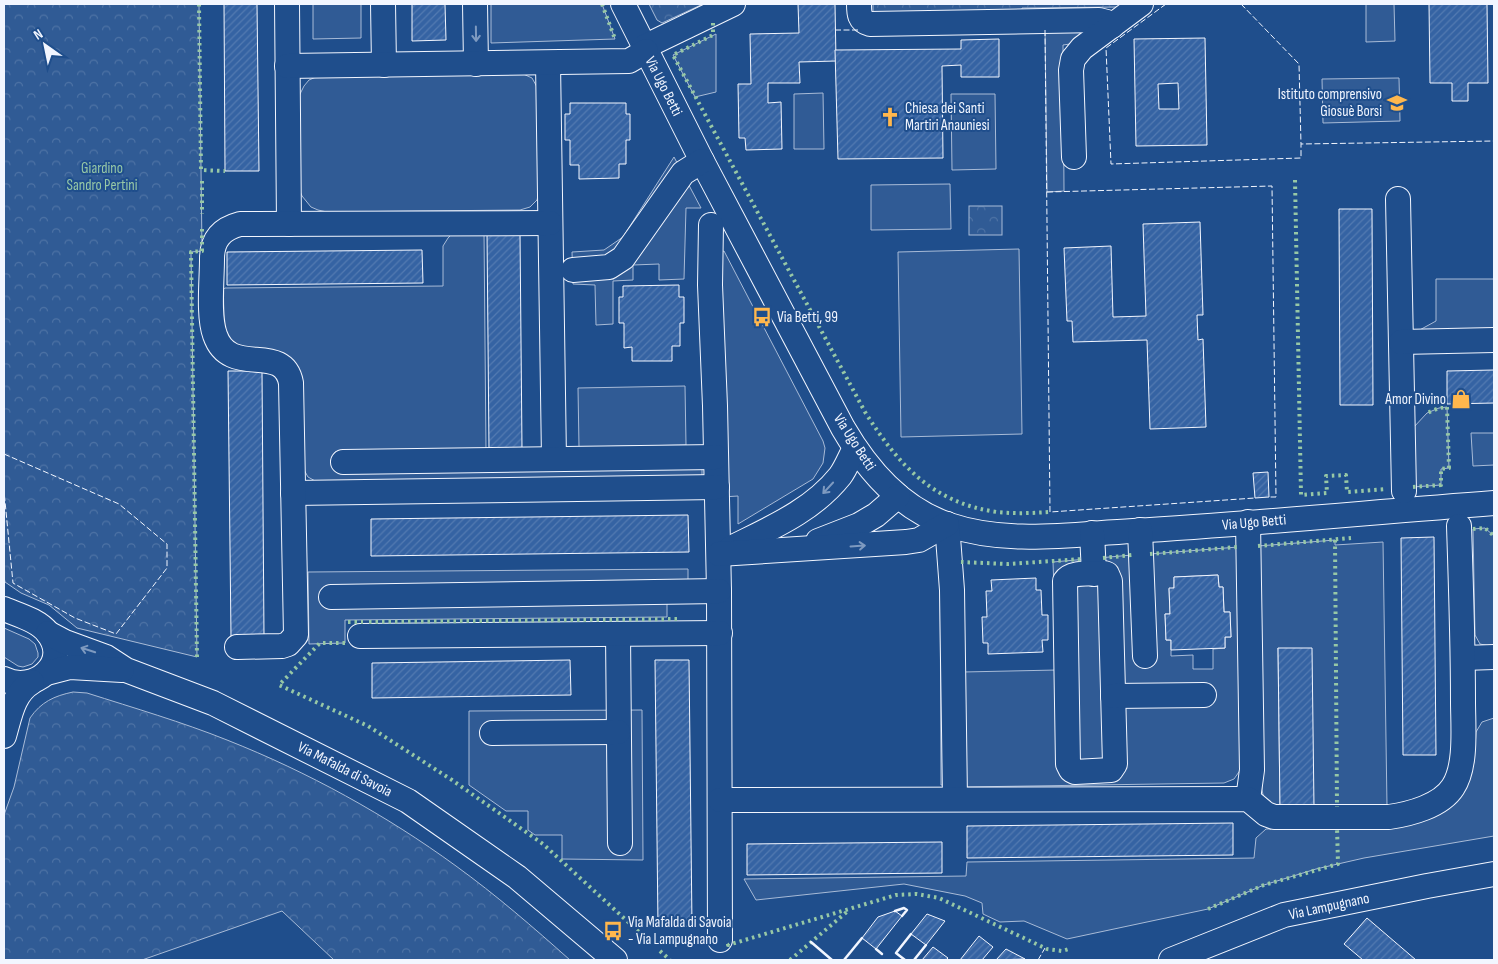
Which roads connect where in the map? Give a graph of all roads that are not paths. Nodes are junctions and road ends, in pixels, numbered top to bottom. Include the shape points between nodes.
1 (287, 4) edge
2 (383, 4) edge
3 (475, 4) edge
4 (624, 4) edge
5 (733, 4) edge
6 (859, 4) edge
7 (1141, 4) edge
8 (1112, 26) junction
9 (645, 49) junction
10 (548, 63) junction
11 (476, 64) junction
12 (384, 65) junction
13 (287, 66) junction
14 (1074, 157) dead end
15 (702, 161) junction
16 (1398, 199) dead end
17 (550, 223) junction
18 (289, 224) junction
19 (711, 224) dead end
20 (573, 270) dead end
21 (1494, 340) edge
22 (1401, 342) junction
23 (855, 448) junction
24 (716, 457) junction
25 (554, 459) junction
26 (343, 462) dead end
27 (717, 487) junction
28 (1404, 491) dead end
29 (293, 493) junction
30 (898, 496) junction
31 (1494, 504) edge
32 (1248, 522) junction
33 (947, 524) junction
34 (1459, 526) dead end
35 (1140, 530) junction
36 (1092, 533) junction
37 (792, 548) junction
38 (719, 554) junction
39 (1094, 574) junction
40 (719, 592) junction
41 (330, 597) dead end
42 (4, 609) edge
43 (48, 633) junction
44 (720, 633) junction
45 (618, 634) junction
46 (360, 636) dead end
47 (237, 647) dead end
48 (1145, 656) dead end
49 (1494, 657) edge
50 (1463, 658) junction
51 (126, 670) junction
52 (40, 677) junction
53 (4, 679) edge
54 (1204, 695) dead end
55 (1114, 696) junction
56 (618, 732) junction
57 (492, 733) dead end
58 (4, 736) edge
59 (955, 799) junction
60 (1248, 799) junction
61 (720, 800) junction
62 (620, 844) dead end
63 (1494, 874) edge
64 (720, 940) dead end
65 (613, 959) edge
66 (1171, 960) edge

1 - 13 street
2 - 12 street
3 -> 11 street
4 - 9 street, Via Ugo Betti
5 - 9 street
6 - 8 street via 862,20 870,24 1098,20
7 - 8 street
8 - 14 street via 1082,48 1073,59
9 - 10 street via 629,61
9 - 15 street, Via Ugo Betti
10 - 11 street
10 - 17 street
11 - 12 street
12 - 13 street
13 - 18 street
15 - 20 street via 683,173 623,258 609,267
15 - 23 street, Via Ugo Betti
16 - 22 street
17 - 18 street
17 - 25 street
18 - 29 street via 240,224 219,235 213,247 212,320 215,337 230,354 247,360 278,362 290,376
19 - 24 street
21 - 22 street
22 - 28 street
23 - 30 street, Via Ugo Betti via 880,480
23 -> 38 street via 842,474 818,500 784,522
24 - 25 street
24 - 27 street
25 - 26 street
27 - 29 street
27 - 38 street
29 - 47 street via 296,635 282,646
30 - 33 street, Via Ugo Betti
30 - 37 street via 859,525
31 - 32 street, Via Ugo Betti
32 - 35 street, Via Ugo Betti
32 - 60 street via 1252,770
33 - 36 street, Via Ugo Betti via 976,533 1006,537
37 -> 33 street via 919,540
33 - 59 street via 952,590
34 - 50 street
35 - 36 street, Via Ugo Betti
35 - 48 street
36 - 39 street
37 - 38 street
38 - 40 street
39 - 55 street via 1107,574 1110,581
39 - 55 street via 1074,575 1065,581 1068,764 1071,770 1106,771 1114,767
40 - 41 street
40 - 44 street
42 - 43 street, Via Mafalda di Savoia via 39,625
51 -> 43 street, Via Mafalda di Savoia via 101,654
43 - 52 street via 54,661
44 - 45 street
44 - 61 street
45 - 46 street
45 - 56 street
49 - 50 street
50 - 60 street via 1461,768 1454,787 1444,796 1420,810 1383,817 1274,817
51 - 52 street via 70,667
51 - 65 street, Via Mafalda di Savoia via 213,703 408,801 517,877
52 - 53 street via 18,683
52 - 58 street via 17,696
54 - 55 street
56 - 57 street
56 - 62 street
59 - 60 street
59 - 61 street
61 - 64 street
63 - 66 street, Via Lampugnano via 1284,914

